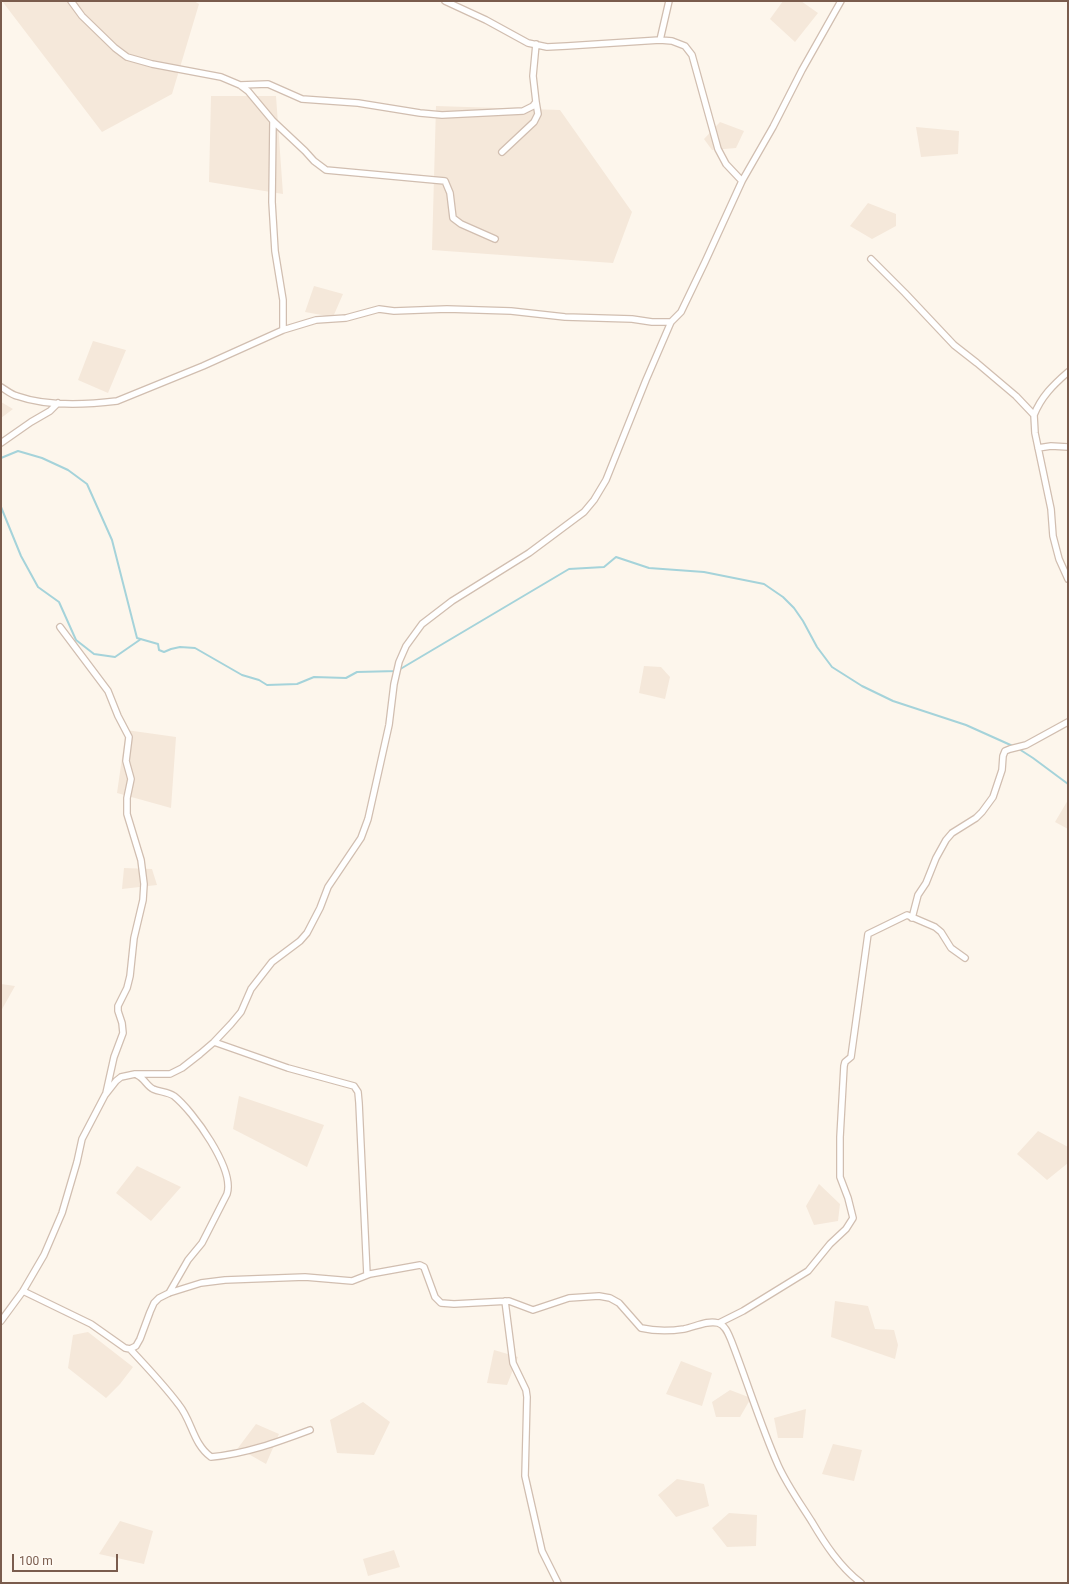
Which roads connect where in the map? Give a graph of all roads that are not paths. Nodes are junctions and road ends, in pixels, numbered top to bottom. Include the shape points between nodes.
1 (71, 1) edge
2 (445, 1) edge
3 (669, 1) edge
4 (841, 1) edge
5 (660, 40) junction
6 (536, 44) junction
7 (240, 85) junction
8 (536, 102) junction
9 (274, 121) junction
10 (502, 152) dead end
11 (742, 181) junction
12 (495, 239) dead end
13 (871, 259) dead end
14 (671, 322) junction
15 (283, 330) junction
16 (1068, 372) edge
17 (1, 387) edge
18 (58, 403) junction
19 (1034, 415) junction
20 (1, 443) edge
21 (1068, 447) edge
22 (1038, 448) junction
23 (1068, 579) edge
24 (60, 627) dead end
25 (1068, 722) edge
26 (912, 918) junction
27 (965, 958) dead end
28 (214, 1042) junction
29 (135, 1074) junction
30 (105, 1095) junction
31 (367, 1275) junction
32 (23, 1291) junction
33 (169, 1293) junction
34 (505, 1301) junction
35 (1, 1321) edge
36 (719, 1323) junction
37 (130, 1349) junction
38 (310, 1430) dead end
39 (558, 1583) edge
40 (862, 1583) edge

1 - 7 street via 87,21 127,57 221,77
2 - 6 street via 528,43
3 - 5 street
4 - 11 street
5 - 6 street via 547,47
5 - 11 street via 685,46 692,55 718,149 726,164
6 - 8 street via 533,76
7 - 8 street via 268,84 302,99 358,103 442,115 523,111
7 - 9 street
8 - 10 street via 538,114 534,122
9 - 12 street via 326,170 445,181 450,193 453,218
9 - 15 street via 272,202 275,251 283,300
11 - 14 street via 681,312
13 - 19 street via 954,346 1016,396
14 - 15 street via 566,317 512,310 379,309 346,318 316,320
14 - 28 street via 606,480 594,500 584,512 529,553 452,601 422,624 406,646 398,666 389,725 368,819 361,838 328,887 307,933 265,970 251,989 241,1012
15 - 18 street via 117,401
16 - 19 street via 1038,404
17 - 18 street via 16,396
18 - 20 street
19 - 22 street
21 - 22 street
22 - 23 street via 1058,559
24 - 30 street via 108,692 129,737 126,761 131,779 126,805 141,860 144,884 130,976 118,1006 123,1033
25 - 26 street via 1026,745 1005,751 993,797 980,815 952,832 946,840 918,895
26 - 27 street via 935,927 951,948
26 - 36 street via 905,915 869,933 867,937 851,1057 844,1066 840,1137 840,1176 853,1218 846,1230 808,1271
28 - 29 street via 175,1072
28 - 31 street via 288,1068 354,1086 358,1092
29 - 30 street via 121,1077
29 - 33 street via 153,1089 174,1096 215,1149 226,1171 227,1194 202,1243 188,1260
30 - 32 street via 82,1139 62,1213 44,1255
31 - 33 street via 352,1281 305,1277 225,1280 201,1283
31 - 34 street via 420,1265 424,1267 441,1303
32 - 35 street
32 - 37 street via 91,1324 120,1345
33 - 37 street via 154,1303 140,1339 136,1346
34 - 36 street via 533,1310 569,1298 599,1296 619,1303 641,1328 683,1329
34 - 39 street via 513,1363 527,1397 525,1476 542,1551
36 - 40 street via 731,1340 761,1423 788,1484 833,1554
37 - 38 street via 180,1406 198,1444 211,1457 260,1447

